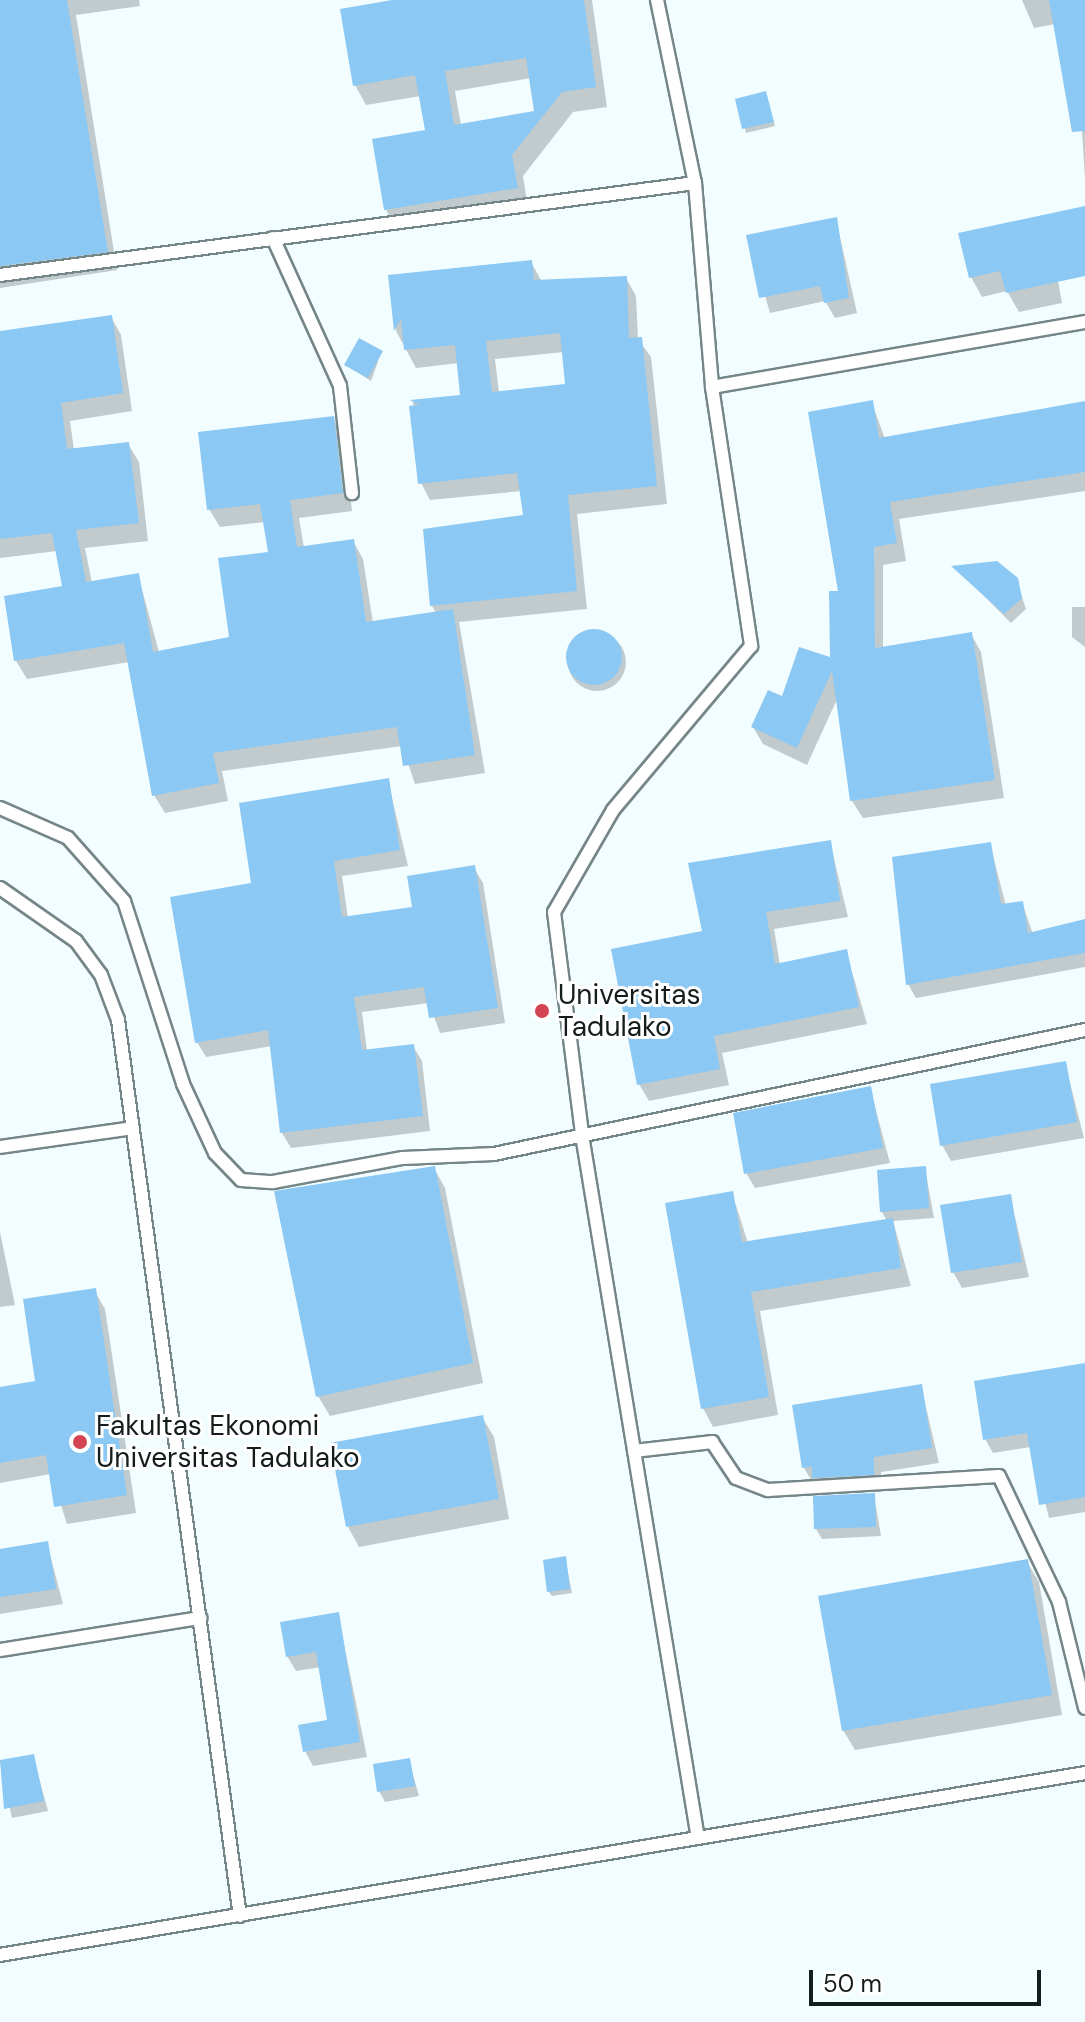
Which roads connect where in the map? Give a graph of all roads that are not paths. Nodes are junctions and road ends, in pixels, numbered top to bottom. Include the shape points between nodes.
1 (657, 0) edge
2 (695, 183) junction
3 (273, 238) junction
4 (0, 275) edge
5 (1085, 322) edge
6 (712, 387) junction
7 (352, 493) dead end
8 (0, 808) edge
9 (0, 888) edge
10 (1085, 1030) edge
11 (133, 1128) junction
12 (582, 1135) junction
13 (0, 1147) edge
14 (634, 1451) junction
15 (200, 1618) junction
16 (0, 1650) edge
17 (1085, 1708) edge
18 (1085, 1773) edge
19 (697, 1833) junction
20 (240, 1916) junction
21 (0, 1955) edge

1 - 2 lane
2 - 3 lane
2 - 6 lane
3 - 4 lane
3 - 7 lane via 340,386
5 - 6 lane
6 - 12 lane via 751,646 613,810 554,912
8 - 12 lane via 68,838 124,901 183,1084 215,1153 241,1180 273,1182 403,1158 494,1154
9 - 11 lane via 76,941 101,975 118,1020
10 - 12 lane
11 - 13 lane
11 - 15 lane
12 - 14 lane
14 - 17 lane via 712,1442 736,1478 768,1490 999,1476 1059,1602
14 - 19 lane
15 - 16 lane
15 - 20 lane
18 - 19 lane
19 - 20 lane
20 - 21 lane

